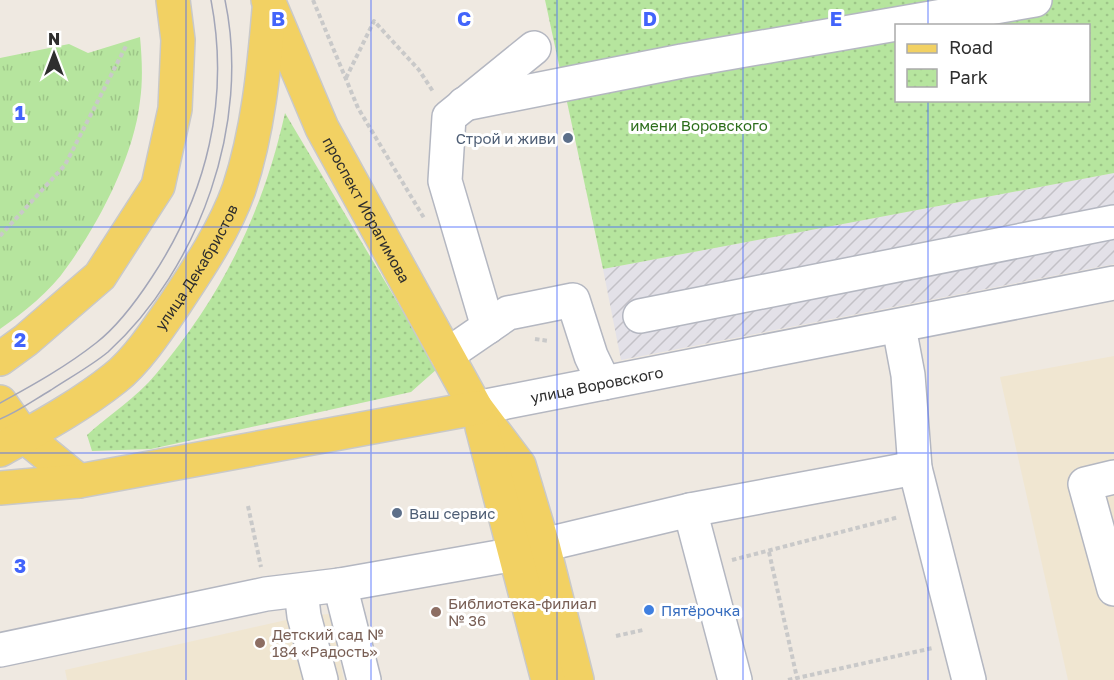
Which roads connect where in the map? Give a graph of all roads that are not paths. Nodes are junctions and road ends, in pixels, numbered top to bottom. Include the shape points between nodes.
1 (173, 0) edge
2 (1035, 0) edge
3 (269, 2) edge
4 (895, 24) edge
5 (896, 24) edge
6 (534, 48) dead end
7 (457, 111) junction
8 (1114, 222) edge
9 (1114, 283) edge
10 (640, 316) dead end
11 (488, 327) junction
12 (899, 327) junction
13 (447, 355) junction
14 (0, 359) edge
15 (604, 383) junction
16 (0, 402) edge
17 (476, 408) junction
18 (12, 443) edge
19 (915, 468) junction
20 (1114, 477) edge
21 (79, 481) junction
22 (0, 488) edge
23 (690, 510) junction
24 (530, 549) junction
25 (340, 585) junction
26 (1114, 589) edge
27 (301, 591) junction
28 (0, 650) edge
29 (321, 680) edge
30 (364, 680) edge
31 (548, 680) edge
32 (577, 680) edge
33 (735, 680) edge
34 (969, 680) edge

1 - 14 main road via 178,40 176,109 158,186 100,276
2 - 5 street
3 - 13 main road, проспект Ибрагимова via 322,128
3 - 18 main road, улица Декабристов via 266,52 253,132 238,190 204,260 162,323 117,376
4 - 7 street via 682,61
6 - 7 street
7 - 11 street via 445,181
8 - 10 street
9 - 12 street, улица Воровского
11 - 13 street
11 - 15 street via 508,313 573,300
12 - 15 street, улица Воровского
12 - 19 street via 908,375
13 - 17 main road, проспект Ибрагимова
15 - 17 street, улица Воровского
16 - 18 main road
17 - 21 main road, улица Воровского
17 - 24 main road, проспект Ибрагимова
18 - 21 main road
19 - 23 street
19 - 34 street
20 - 26 street via 1085,484
21 - 22 main road, улица Воровского
23 - 24 street
23 - 33 street
24 - 25 street
24 - 31 main road, проспект Ибрагимова
24 - 32 main road, проспект Ибрагимова
25 - 27 street
25 - 30 street
27 - 28 street via 266,594
27 - 29 street

